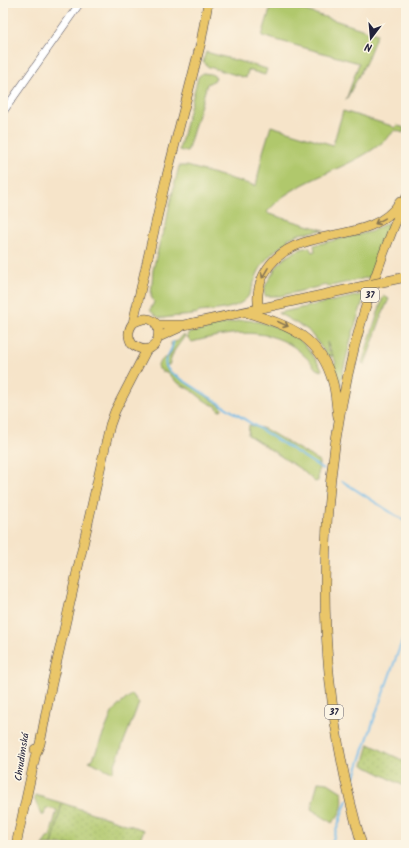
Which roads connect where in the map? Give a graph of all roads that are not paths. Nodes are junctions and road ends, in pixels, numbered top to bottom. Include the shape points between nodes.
1 (80, 3) edge
2 (208, 3) edge
3 (3, 112) edge
4 (406, 193) edge
5 (406, 198) edge
6 (406, 207) edge
7 (395, 224) junction
8 (403, 278) edge
9 (139, 296) junction
10 (259, 309) junction
11 (246, 312) junction
12 (145, 318) junction
13 (133, 322) junction
14 (156, 325) junction
15 (184, 325) junction
16 (159, 337) junction
17 (136, 348) junction
18 (147, 349) junction
19 (136, 368) junction
20 (339, 423) junction
21 (50, 692) junction
22 (36, 753) junction
23 (16, 845) edge
24 (362, 845) edge

1 - 3 street
2 - 9 main road via 203,35
4 -> 10 main road via 392,213 379,222 361,229 301,243 279,255 260,282 257,296
5 - 7 main road, 37
6 - 7 main road
7 - 20 main road, 37 via 359,331
8 - 10 main road, bridge
9 - 12 main road
9 - 13 main road
10 - 11 main road
11 - 15 main road
11 -> 20 main road via 296,330 316,349 330,373
12 - 13 main road
12 - 14 main road
13 - 17 main road via 128,334
14 - 15 main road
14 - 16 main road
15 - 16 main road
16 - 18 main road via 157,342
17 - 18 main road
17 - 19 main road
18 - 19 main road
19 - 21 main road via 110,425
20 - 24 main road, 37 via 328,507 325,598 327,638 332,699 347,786
21 - 22 main road
21 - 22 main road, Chrudimská via 40,720 35,742
22 - 23 main road, Chrudimská

